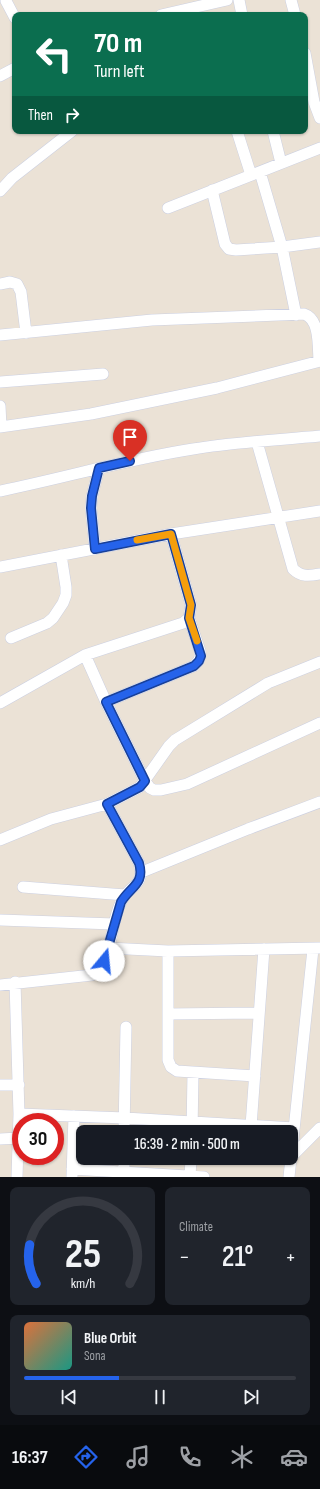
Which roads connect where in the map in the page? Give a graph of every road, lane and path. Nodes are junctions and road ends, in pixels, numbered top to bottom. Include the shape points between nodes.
1 (227, 0) edge
2 (238, 0) edge
3 (291, 0) edge
4 (5, 1) edge
5 (189, 12) edge
6 (241, 12) edge
7 (294, 12) edge
8 (12, 13) edge
9 (308, 65) edge
10 (12, 70) edge
11 (0, 76) edge
12 (317, 101) edge
13 (320, 118) edge
14 (65, 134) edge
15 (238, 134) edge
16 (274, 134) edge
17 (320, 148) edge
18 (281, 163) junction
19 (256, 173) junction
20 (212, 190) junction
21 (0, 191) edge
22 (168, 208) dead end
23 (320, 242) edge
24 (282, 247) junction
25 (0, 284) edge
26 (296, 314) junction
27 (26, 333) junction
28 (0, 335) edge
29 (319, 361) edge
30 (103, 374) dead end
31 (0, 382) edge
32 (0, 406) edge
33 (1, 427) edge
34 (320, 436) edge
35 (257, 442) junction
36 (99, 468) junction
37 (0, 491) edge
38 (320, 511) edge
39 (279, 518) junction
40 (171, 534) junction
41 (95, 549) junction
42 (61, 555) junction
43 (0, 568) edge
44 (320, 574) edge
45 (189, 618) junction
46 (11, 638) dead end
47 (85, 655) junction
48 (320, 662) edge
49 (106, 702) junction
50 (0, 703) edge
51 (320, 723) edge
52 (145, 781) junction
53 (320, 802) edge
54 (107, 804) junction
55 (0, 840) edge
56 (142, 872) junction
57 (23, 887) dead end
58 (125, 895) junction
59 (0, 920) edge
60 (114, 924) junction
61 (108, 948) junction
62 (317, 948) edge
63 (264, 949) junction
64 (168, 951) junction
65 (15, 982) junction
66 (0, 985) edge
67 (259, 1013) junction
68 (168, 1014) junction
69 (126, 1027) dead end
70 (193, 1073) junction
71 (255, 1076) junction
72 (19, 1085) junction
73 (0, 1086) edge
74 (19, 1113) edge
75 (64, 1116) edge
76 (74, 1116) junction
77 (125, 1118) junction
78 (124, 1125) edge
79 (177, 1125) edge
80 (192, 1125) edge
81 (251, 1125) edge
82 (294, 1125) edge
83 (320, 1128) edge
84 (12, 1138) edge
85 (0, 1139) edge
86 (298, 1150) edge
87 (18, 1165) edge
88 (124, 1165) edge
89 (191, 1165) edge
90 (290, 1165) edge
91 (124, 1172) junction
92 (72, 1173) edge
93 (17, 1177) edge
94 (190, 1177) edge
95 (204, 1177) edge
96 (289, 1177) edge

1 - 5 street
2 - 6 street
3 - 7 street
4 - 8 street
9 - 12 street
10 - 11 street
12 - 13 street
14 - 21 street
15 - 19 street
16 - 18 street
17 - 18 street
18 - 19 street
19 - 20 street
19 - 24 street
20 - 22 street
20 - 24 street via 225,244 229,249
23 - 24 street
24 - 26 street
25 - 27 street via 17,284 21,292
26 - 27 street via 152,320
26 - 29 street via 314,319 317,327
27 - 28 street
29 - 33 street via 217,388 91,414
30 - 31 street
32 - 33 street
34 - 35 street
35 - 36 street via 194,449
35 - 39 street
36 - 37 street
36 - 41 street via 91,508
38 - 39 street
39 - 40 street
39 - 44 street via 293,569 298,574 307,576
40 - 41 street
40 - 45 street via 191,605
41 - 42 street
42 - 43 street
42 - 46 street via 66,587 63,602 47,623
45 - 47 street via 183,623
45 - 49 street via 200,651 199,661 194,666
47 - 49 street
47 - 50 street
48 - 52 street via 268,683 175,740
49 - 52 street
51 - 52 street via 195,782 154,790
52 - 54 street via 140,787
53 - 56 street
54 - 55 street via 51,819
54 - 56 street
56 - 58 street via 139,881
57 - 58 street
58 - 60 street
59 - 60 street
60 - 61 street
61 - 64 street
61 - 65 street via 99,970 92,975
62 - 63 street
62 - 82 street
63 - 64 street
63 - 67 street
64 - 68 street
65 - 66 street
65 - 72 street
67 - 68 street
67 - 71 street
68 - 70 street via 168,1060 176,1071
69 - 77 street
70 - 71 street
70 - 80 street
71 - 81 street
72 - 73 street
72 - 74 street
75 - 76 street
76 - 77 street
76 - 92 street
77 - 78 street
77 - 79 street
83 - 86 street
84 - 85 street
87 - 93 street
88 - 91 street
89 - 94 street
90 - 96 street
91 - 92 street
91 - 94 street
94 - 95 street

